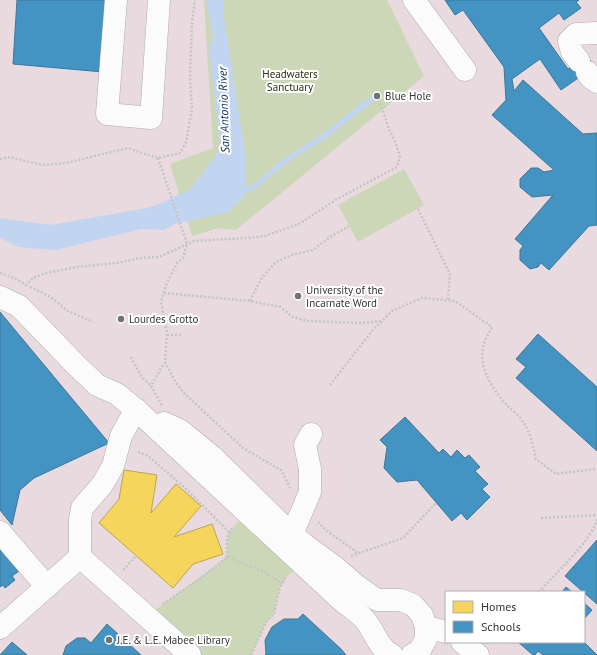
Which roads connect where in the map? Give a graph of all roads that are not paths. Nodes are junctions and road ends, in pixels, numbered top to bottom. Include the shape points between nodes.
1 (116, 0) edge
2 (159, 0) edge
3 (414, 0) edge
4 (597, 33) edge
5 (465, 70) dead end
6 (588, 72) edge
7 (0, 297) edge
8 (145, 415) junction
9 (311, 434) dead end
10 (0, 532) edge
11 (287, 540) junction
12 (80, 557) junction
13 (47, 587) junction
14 (0, 628) edge
15 (436, 629) edge
16 (463, 643) edge
17 (190, 655) edge
18 (392, 655) edge
19 (412, 655) edge
20 (478, 655) edge

1 - 2 street via 107,114 151,118
3 - 5 street
4 - 6 street via 576,34 569,41 572,52
7 - 8 street via 19,306 97,385 117,394
8 - 11 street via 249,515
8 - 11 street via 181,431 214,458
8 - 12 street via 121,436 113,466 106,479 82,508
9 - 11 street via 305,445 310,469 310,492
10 - 13 street
11 - 15 street via 305,546 377,600 402,600 413,605
11 - 18 street via 302,564 365,619 386,652
12 - 13 street
12 - 17 street
13 - 14 street
15 - 19 street via 420,650
16 - 20 street

